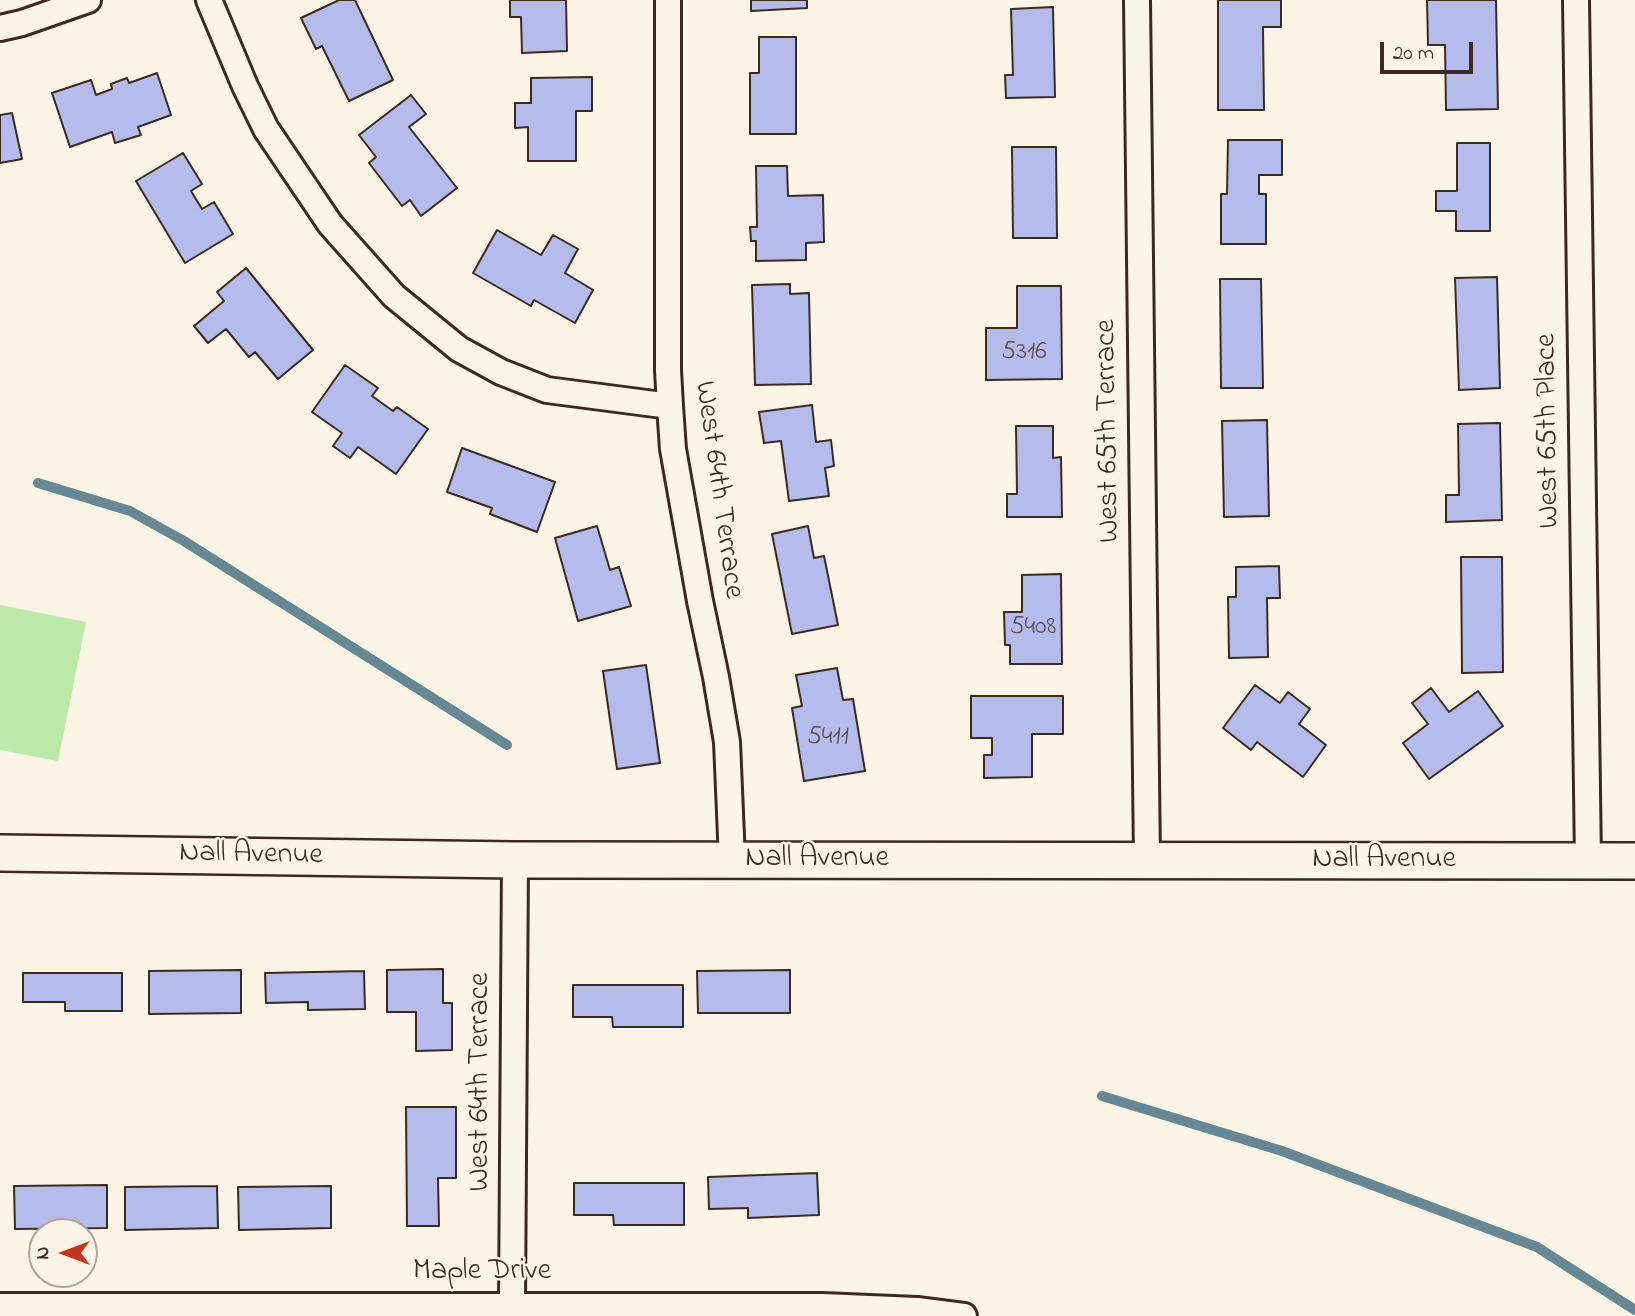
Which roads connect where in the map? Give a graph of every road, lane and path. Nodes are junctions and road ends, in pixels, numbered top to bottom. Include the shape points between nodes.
1 (88, 0) edge
2 (209, 0) edge
3 (668, 0) edge
4 (1137, 0) edge
5 (1576, 0) edge
6 (0, 28) edge
7 (670, 406) junction
8 (0, 853) edge
9 (515, 860) junction
10 (732, 860) junction
11 (1147, 860) junction
12 (1588, 861) junction
13 (1635, 861) edge
14 (512, 1305) junction
15 (0, 1306) edge
16 (964, 1316) edge

1 - 6 street
2 - 7 street via 266,130 330,224 394,296 459,349 535,386
3 - 7 street, West 64th Terrace
4 - 11 street, West 65th Terrace
5 - 12 street, West 65th Place
7 - 10 street, West 64th Terrace via 673,449 727,742
8 - 9 main road, Nall Avenue
9 - 10 main road, Nall Avenue
9 - 14 street, West 64th Terrace
10 - 11 main road, Nall Avenue
11 - 12 main road, Nall Avenue
12 - 13 main road, Nall Avenue
14 - 15 street, Maple Drive
14 - 16 street, Maple Drive via 822,1306

